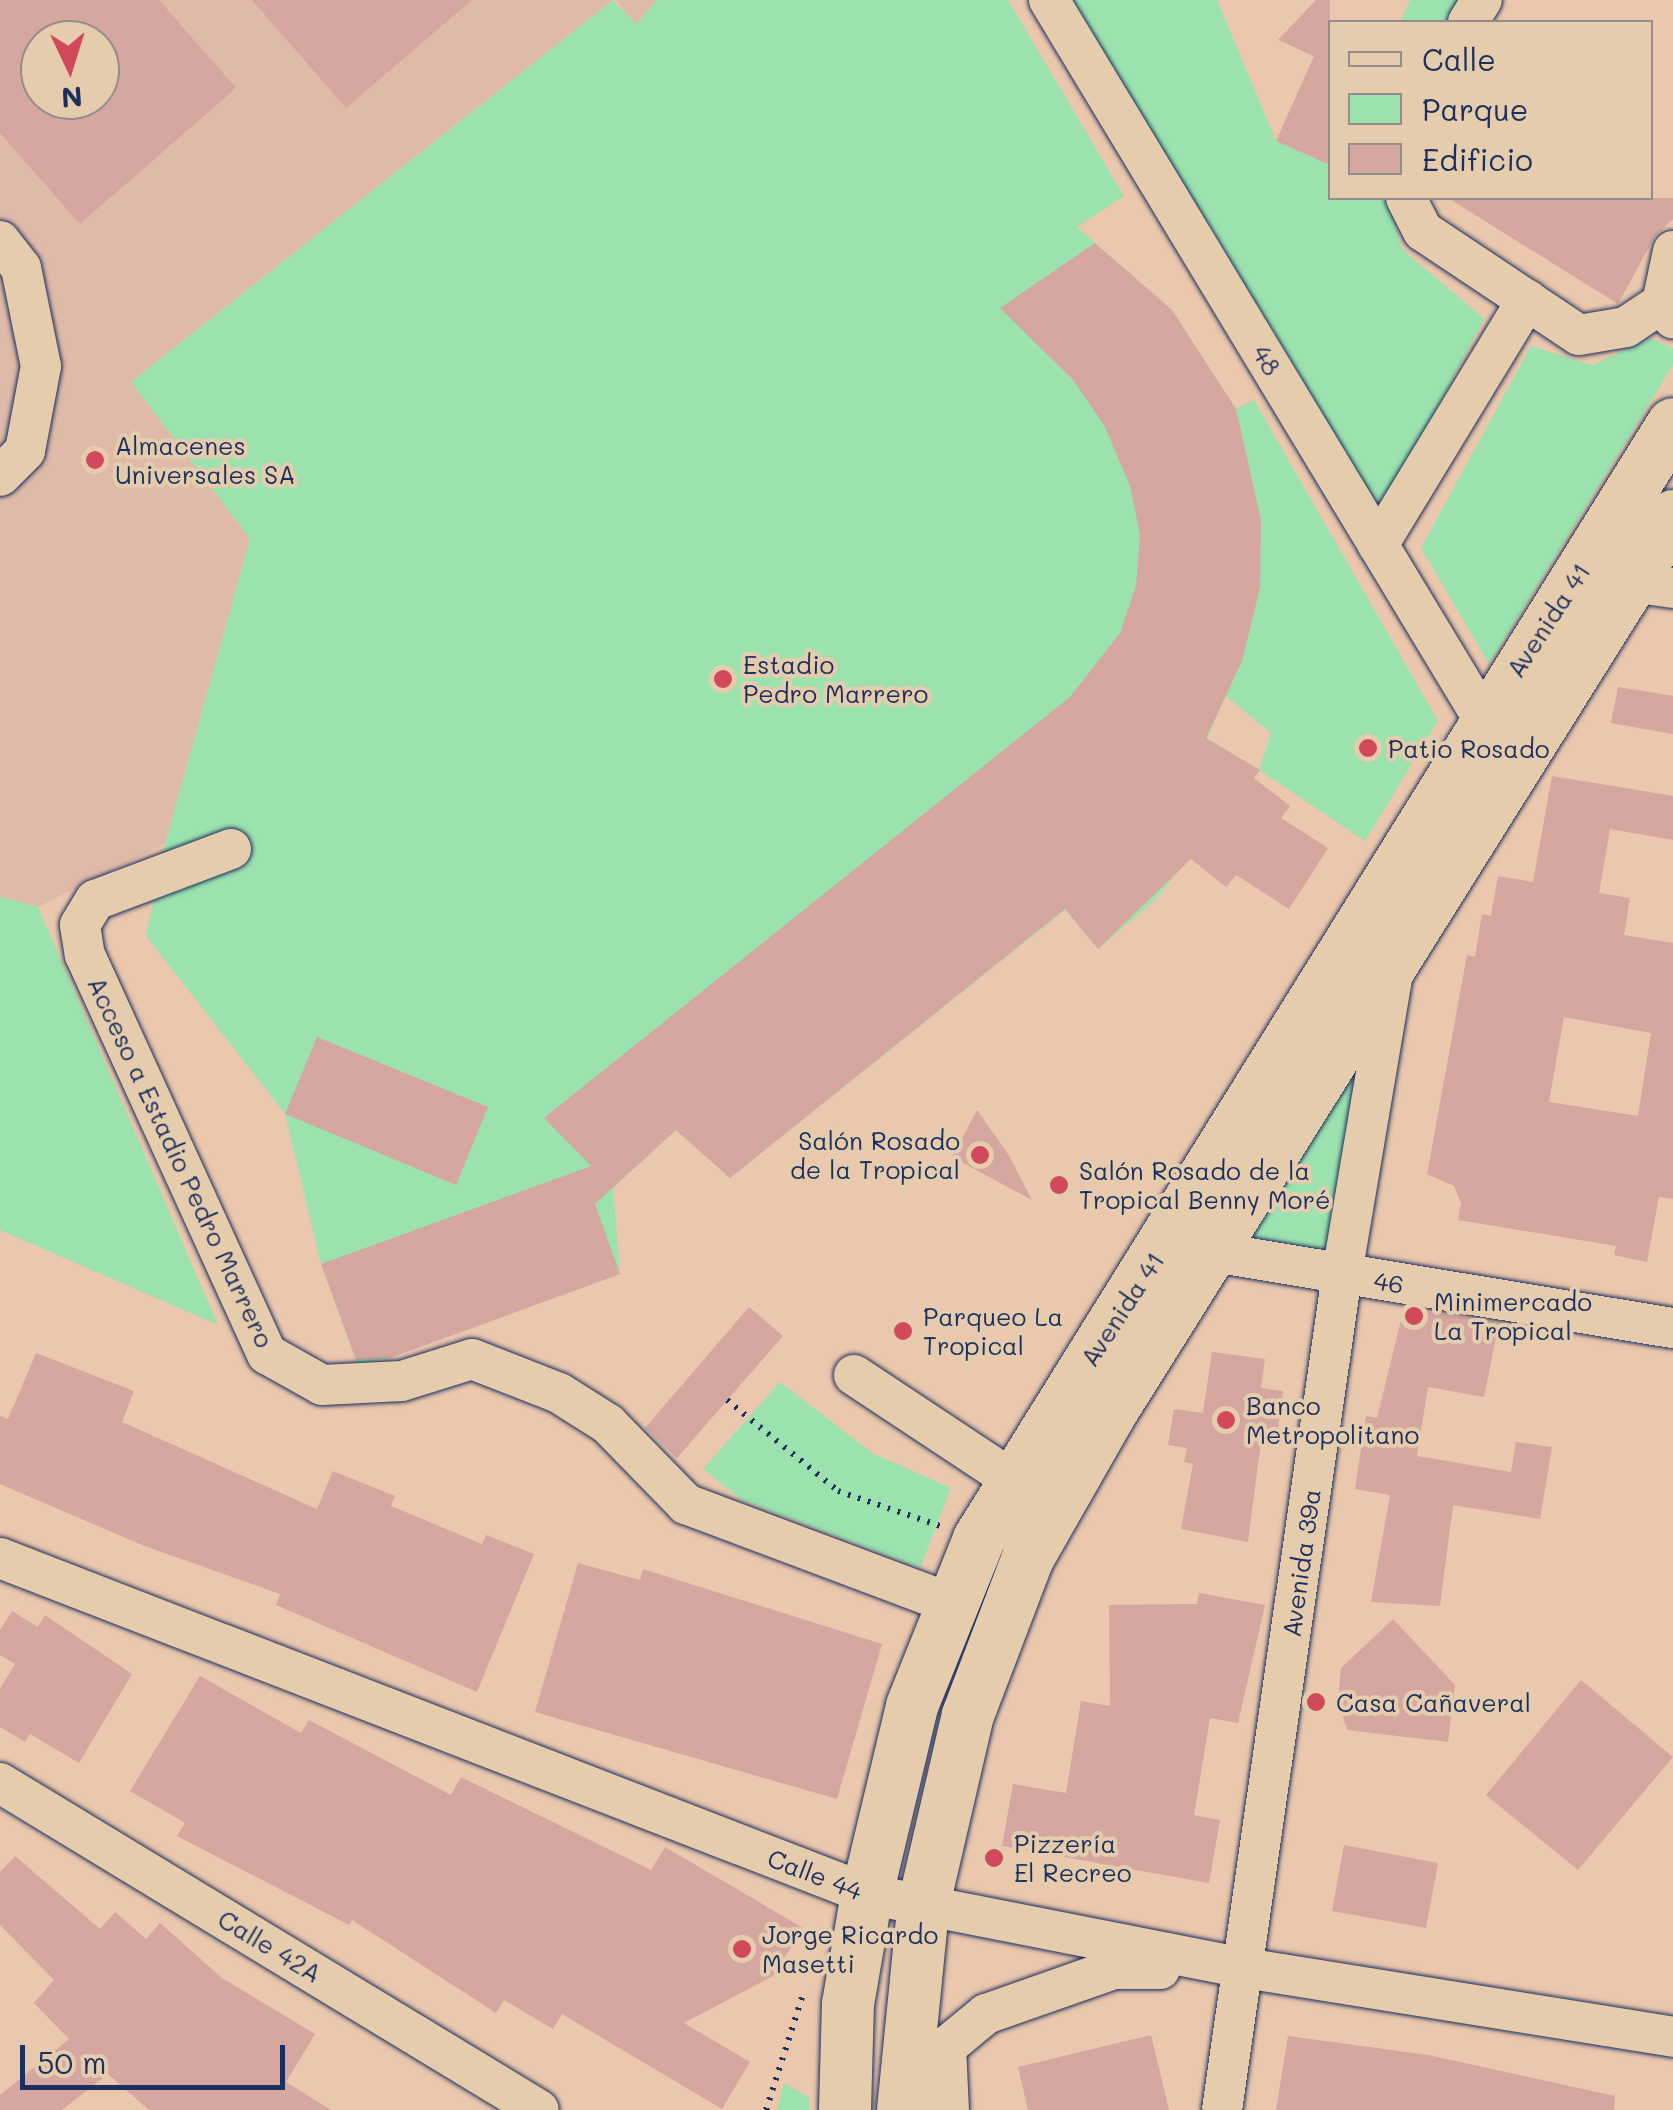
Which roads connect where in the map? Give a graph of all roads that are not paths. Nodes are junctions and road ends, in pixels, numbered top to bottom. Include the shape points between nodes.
1 (1049, 0) edge
2 (1407, 200) edge
3 (0, 241) edge
4 (1673, 251) edge
5 (1527, 300) junction
6 (1668, 310) edge
7 (1673, 424) edge
8 (0, 476) edge
9 (1673, 516) edge
10 (1378, 545) junction
11 (1652, 585) edge
12 (1484, 720) junction
13 (231, 848) dead end
14 (1395, 958) junction
15 (1190, 1249) junction
16 (1342, 1274) junction
17 (1673, 1328) edge
18 (854, 1375) dead end
19 (1011, 1479) junction
20 (0, 1558) edge
21 (950, 1603) junction
22 (0, 1783) edge
23 (866, 1894) junction
24 (923, 1908) junction
25 (1244, 1968) junction
26 (1673, 2037) edge
27 (919, 2107) edge
28 (540, 2110) edge
29 (846, 2110) edge
30 (1222, 2110) edge

1 - 10 street, 48
2 - 5 street via 1424,230
3 - 8 street via 21,268 41,366 24,452
4 - 6 street
5 - 6 street via 1580,335
5 - 10 street
7 - 12 main road, Avenida 41
9 - 11 main road, Avenida 41
10 - 12 street, 48
11 - 14 main road, Avenida 41
12 - 15 main road, Avenida 41
13 - 21 street, Acceso a Estadio Pedro Marrero via 94,900 80,925 85,955 267,1354 322,1385 402,1381 472,1359 559,1392 608,1424 686,1504
14 - 15 main road, Avenida 41
14 - 16 street, Avenida 39a
15 - 16 street, 46
15 - 19 main road, Avenida 41
15 - 24 main road, Avenida 41 via 1110,1414 1028,1558 968,1715
16 - 17 street, 46
16 - 25 street, Avenida 39a
18 - 19 street
19 - 21 main road, Avenida 41
20 - 23 street, Calle 44
21 - 23 main road, Avenida 41 via 912,1706
22 - 28 street, Calle 42A
23 - 24 street, Calle 44
23 - 29 main road, Avenida 41 via 848,2004
24 - 25 street, Calle 44
24 - 27 main road, Avenida 41
25 - 26 street, Calle 44
25 - 27 street via 1114,1969 986,2014 946,2047
25 - 30 street, Avenida 39a

